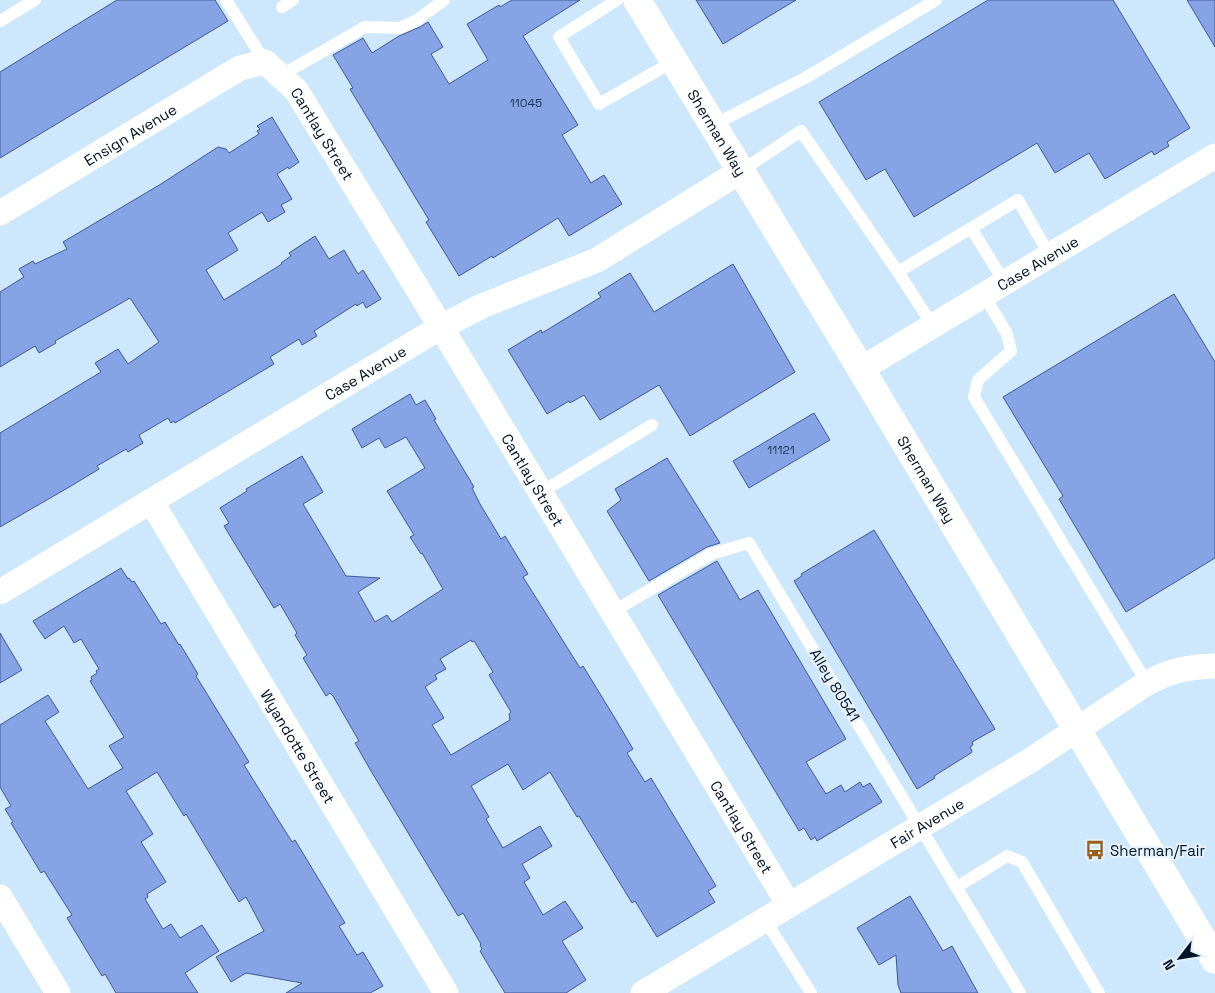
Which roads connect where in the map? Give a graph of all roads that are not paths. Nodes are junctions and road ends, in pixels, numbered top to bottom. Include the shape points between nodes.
1 (35, 0) edge
2 (226, 0) edge
3 (294, 0) edge
4 (444, 0) edge
5 (617, 0) edge
6 (637, 0) edge
7 (936, 0) edge
8 (282, 7) dead end
9 (0, 21) edge
10 (674, 61) junction
11 (272, 69) junction
12 (713, 125) junction
13 (1215, 156) edge
14 (741, 172) junction
15 (0, 213) edge
16 (971, 228) junction
17 (1050, 256) junction
18 (898, 272) junction
19 (1005, 283) junction
20 (984, 295) junction
21 (932, 326) junction
22 (441, 327) junction
23 (861, 369) junction
24 (652, 424) dead end
25 (540, 493) junction
26 (151, 501) junction
27 (0, 592) edge
28 (612, 612) junction
29 (1215, 666) edge
30 (1147, 683) junction
31 (1077, 729) junction
32 (920, 827) junction
33 (957, 887) junction
34 (0, 897) edge
35 (789, 905) junction
36 (765, 920) junction
37 (1215, 960) edge
38 (58, 993) edge
39 (446, 993) edge
40 (643, 993) edge
41 (811, 993) edge
42 (1020, 993) edge
43 (1099, 993) edge

1 - 9 lane
2 - 11 lane
3 - 8 lane
4 - 11 lane via 400,28 365,27
5 - 10 lane via 559,37 599,104
6 - 10 main road, Sherman Way
7 - 12 lane via 805,78
10 - 12 main road, Sherman Way
11 - 15 street, Ensign Avenue via 240,68
11 - 22 street, Cantlay Street via 296,90
12 - 14 main road, Sherman Way
13 - 17 street, Case Avenue
14 - 18 lane via 801,131
14 - 22 street, Case Avenue via 598,260 482,306
14 - 23 main road, Sherman Way
16 - 17 lane via 1018,200
16 - 18 lane
16 - 19 lane
17 - 19 street, Case Avenue
18 - 21 lane
19 - 20 street, Case Avenue
20 - 21 street, Case Avenue
20 - 30 lane via 1007,334 1011,352 978,380 974,397
21 - 23 street, Case Avenue
22 - 25 street, Cantlay Street
22 - 26 street, Case Avenue
23 - 31 main road, Sherman Way
24 - 25 lane
25 - 28 street, Cantlay Street
26 - 27 street, Case Avenue
26 - 39 street, Wyandotte Street
28 - 32 lane, Alley 80541 via 711,554 749,543
28 - 35 street, Cantlay Street
29 - 30 street, Fair Avenue via 1189,666 1166,672
30 - 31 street, Fair Avenue
31 - 32 street, Fair Avenue
31 - 37 main road, Sherman Way
32 - 33 lane, Alley 80541
32 - 35 street, Fair Avenue
33 - 42 lane, Alley 80541
33 - 43 lane via 1007,856 1022,862
34 - 38 street
35 - 36 street, Fair Avenue
36 - 40 street, Fair Avenue
36 - 41 lane

